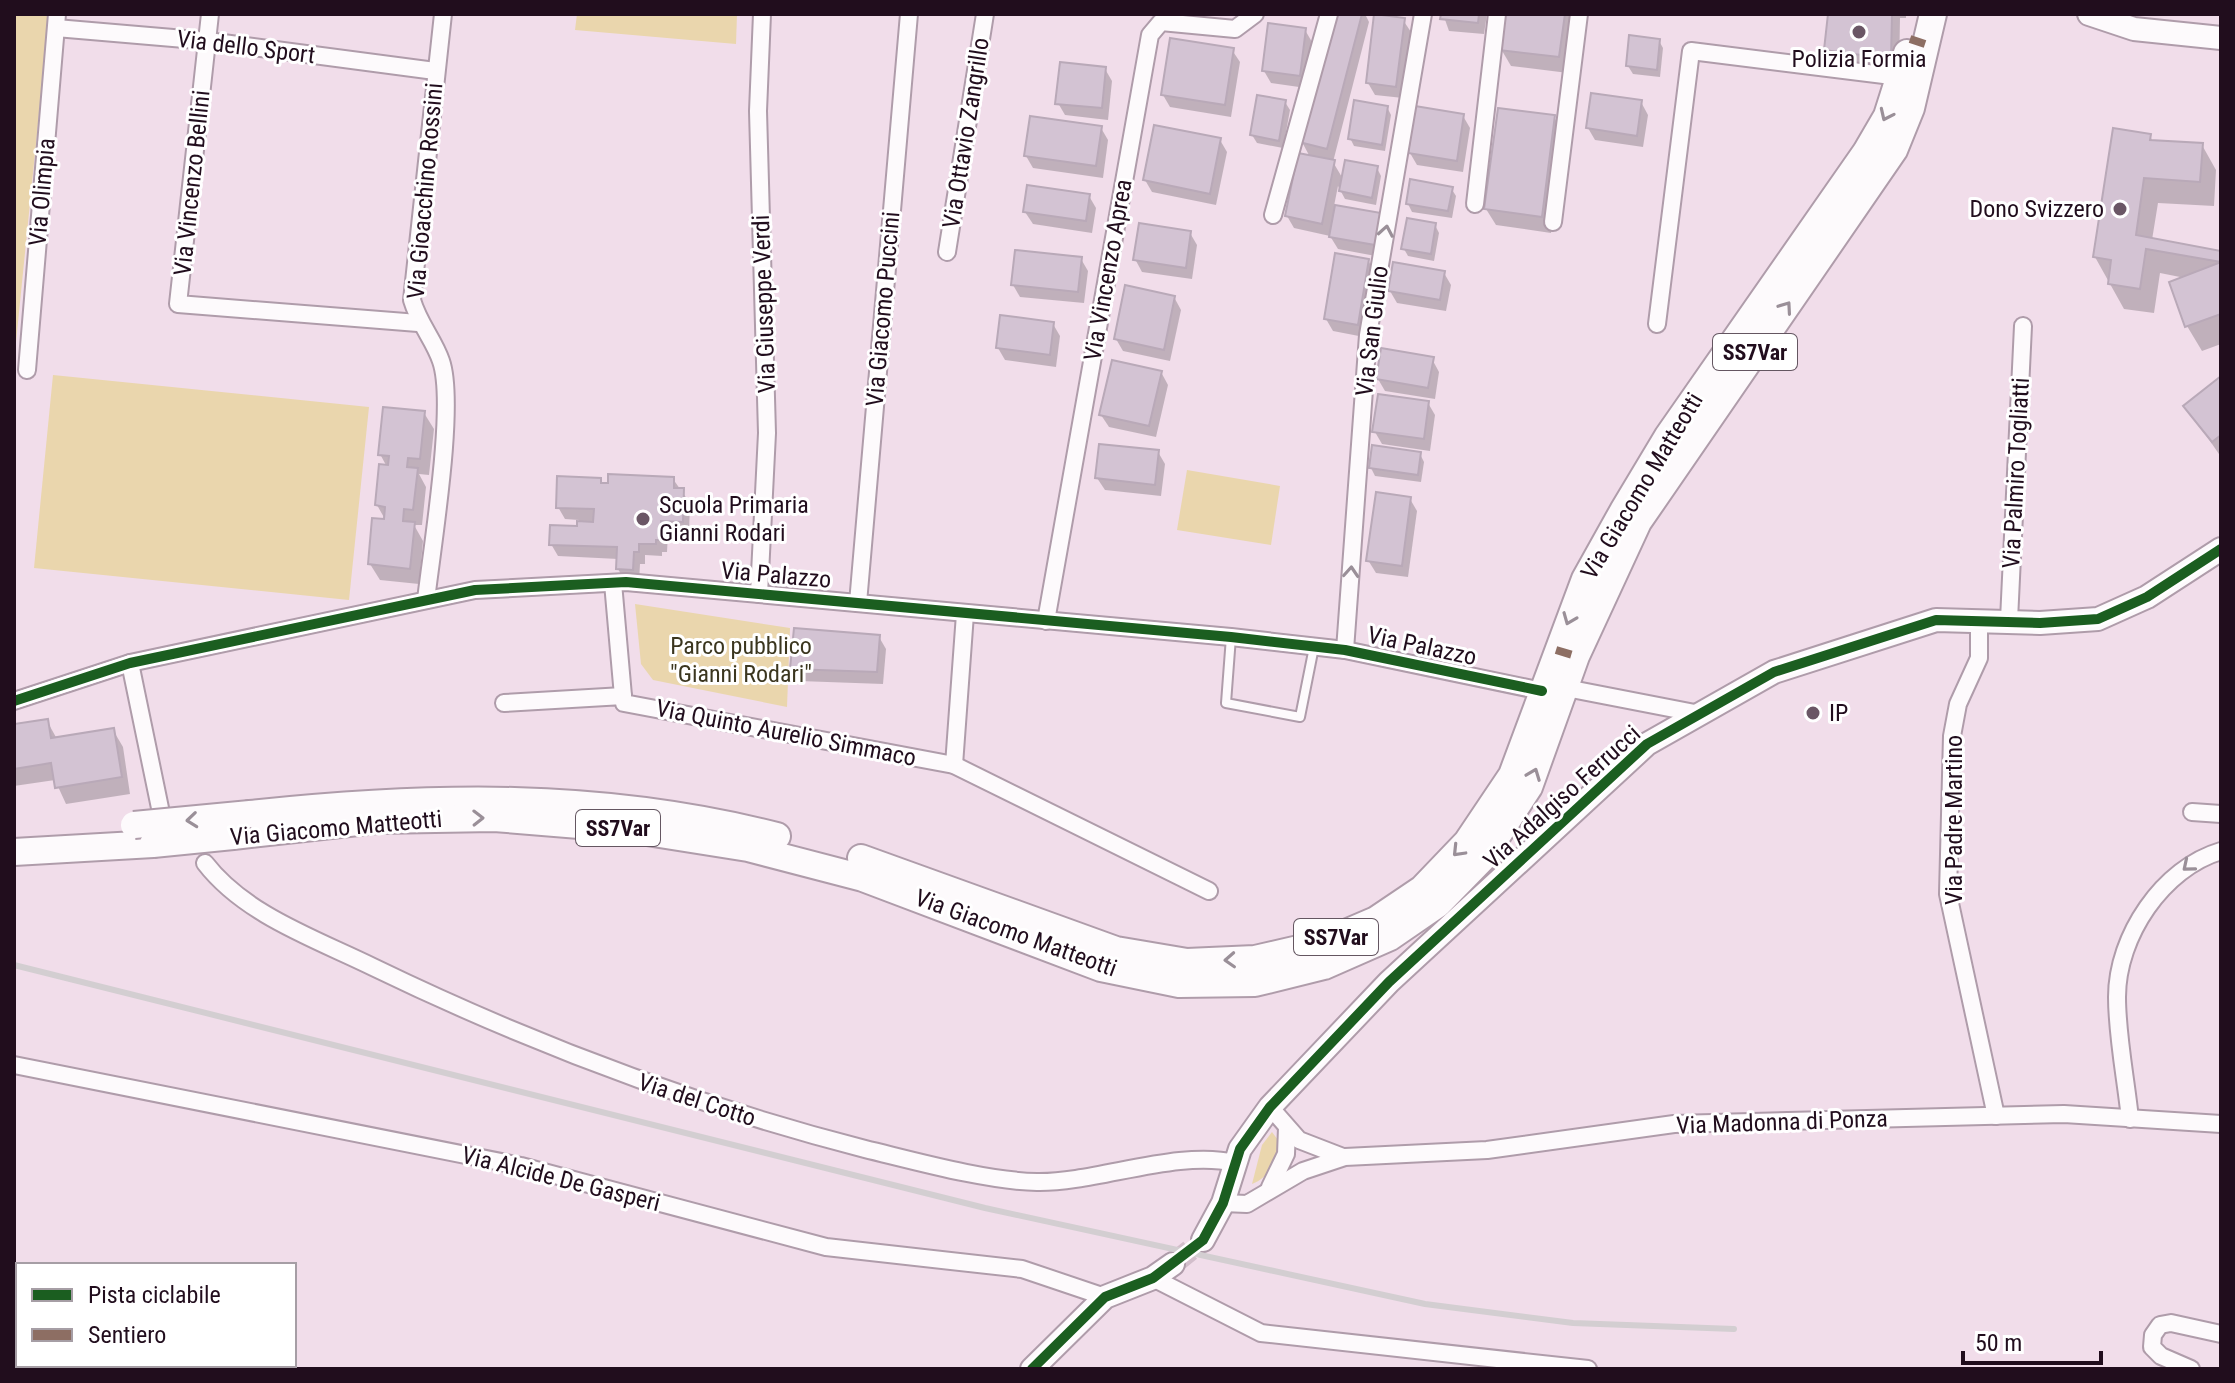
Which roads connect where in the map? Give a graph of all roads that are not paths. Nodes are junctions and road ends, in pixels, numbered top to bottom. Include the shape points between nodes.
1 (210, 14) edge
2 (443, 14) edge
3 (762, 14) edge
4 (909, 14) edge
5 (985, 14) edge
6 (1255, 14) edge
7 (1329, 14) edge
8 (1423, 14) edge
9 (1497, 14) edge
10 (1579, 14) edge
11 (1916, 14) edge
12 (1933, 14) edge
13 (2089, 14) edge
14 (2114, 14) edge
15 (57, 21) edge
16 (2134, 29) junction
17 (2221, 38) edge
18 (208, 41) junction
19 (435, 71) junction
20 (1900, 77) junction
21 (1475, 204) dead end
22 (1273, 215) dead end
23 (1553, 222) dead end
24 (947, 252) dead end
25 (418, 323) junction
26 (1657, 324) dead end
27 (2023, 326) dead end
28 (27, 370) dead end
29 (2221, 549) edge
30 (613, 583) junction
31 (759, 594) junction
32 (426, 600) junction
33 (858, 603) junction
34 (965, 614) junction
35 (1979, 620) junction
36 (2009, 620) junction
37 (1046, 621) junction
38 (1231, 637) junction
39 (1314, 647) junction
40 (1345, 650) junction
41 (130, 663) junction
42 (1554, 689) junction
43 (623, 696) junction
44 (14, 701) edge
45 (504, 703) dead end
46 (1700, 714) junction
47 (954, 765) junction
48 (160, 808) dead end
49 (2192, 812) dead end
50 (2221, 814) edge
51 (144, 834) junction
52 (25, 851) edge
53 (2221, 851) edge
54 (205, 863) dead end
55 (1209, 891) dead end
56 (14, 1065) edge
57 (1270, 1107) junction
58 (1996, 1116) junction
59 (2130, 1119) junction
60 (2221, 1124) edge
61 (1287, 1128) junction
62 (1345, 1157) junction
63 (1235, 1163) junction
64 (1269, 1188) junction
65 (1223, 1203) junction
66 (1203, 1240) tunnel mouth
67 (1173, 1264) tunnel mouth
68 (1153, 1278) junction
69 (1105, 1297) junction
70 (2221, 1334) edge
71 (1032, 1369) edge
72 (1588, 1369) edge
73 (2191, 1369) edge

1 - 18 street, Via Vincenzo Bellini
2 - 19 street, Via Gioacchino Rossini
3 - 31 street, Via Giuseppe Verdi via 758,111 767,433
4 - 33 street, Via Giacomo Puccini
5 - 24 street, Via Ottavio Zangrillo
6 - 37 street, Via Vincenzo Aprea via 1235,29 1161,22 1150,35
7 - 22 street
40 -> 8 street, Via San Giulio via 1368,335
9 - 21 street
10 - 23 street
11 - 20 main road, Via Giacomo Matteotti / SS7Var
42 -> 12 main road, Via Giacomo Matteotti / SS7Var via 1576,656 1638,522 1894,150 1911,108
13 - 16 street
14 - 16 street
15 - 18 street, Via dello Sport
15 - 28 street, Via Olimpia
16 - 17 street
18 - 19 street, Via dello Sport
18 - 25 street, Via Vincenzo Bellini via 178,304
19 - 25 street, Via Gioacchino Rossini via 412,300
20 - 26 street via 1691,51
20 -> 42 main road, Via Giacomo Matteotti / SS7Var via 1887,116 1866,152 1668,436 1623,511 1585,579
25 - 32 street, Via Gioacchino Rossini via 441,361 446,403
27 - 36 street, Via Palmiro Togliatti
29 - 36 street, Via Adalgiso Ferrucci via 2147,597 2098,619
30 - 31 street, Via Palazzo
30 - 32 street, Via Palazzo via 475,590
30 - 43 street, Via Quinto Aurelio Simmaco
31 - 33 street, Via Palazzo
32 - 41 street, Via Palazzo
33 - 34 street, Via Palazzo
34 - 37 street, Via Palazzo
34 - 47 street
35 - 36 street, Via Adalgiso Ferrucci
35 - 46 street, Via Adalgiso Ferrucci via 1936,620 1803,662 1774,672
35 - 58 street, Via Padre Martino via 1979,658 1958,704 1952,736 1948,894
37 - 38 street, Via Palazzo
38 - 39 street, Via Palazzo
38 - 39 lane via 1226,703 1300,717
39 - 40 street, Via Palazzo
40 - 42 street, Via Palazzo
41 - 44 street, Via Palazzo
41 - 48 street
42 - 46 street, Via Palazzo
42 -> 51 main road, Via Giacomo Matteotti / SS7Var, bridge via 1512,775 1467,842 1422,889 1376,920 1320,944 1255,959 1187,962 1116,950 867,860 752,830 625,808 498,798 374,801 250,814
51 -> 42 main road, Via Giacomo Matteotti / SS7Var, bridge via 233,836 391,820 494,818 628,829 748,848 863,878 1101,968 1179,984 1255,983 1324,966 1438,904 1482,859 1529,787
43 - 45 street, Via Quinto Aurelio Simmaco
43 - 47 street, Via Quinto Aurelio Simmaco via 624,703
46 - 57 street, Via Adalgiso Ferrucci via 1647,744 1389,982
47 - 55 street, Via Quinto Aurelio Simmaco
49 - 50 street
51 - 52 main road, Via Giacomo Matteotti / SS7Var
53 -> 59 street via 2198,857 2160,891 2121,963 2117,996
54 - 63 street, Via del Cotto via 269,917 465,1011 589,1063 777,1126 932,1165 1037,1182 1220,1159
56 - 69 street, Via Alcide De Gasperi via 521,1166 826,1247 1022,1269
57 - 61 street, Via Madonna di Ponza
57 - 63 street, Via Adalgiso Ferrucci via 1246,1137
58 - 59 street, Via Madonna di Ponza
58 - 62 street, Via Madonna di Ponza via 1674,1124 1487,1150
59 - 60 street, Via Madonna di Ponza
61 - 62 street, Via Madonna di Ponza via 1318,1150
61 - 64 street via 1286,1154
62 - 64 street, Via Madonna di Ponza
63 - 65 street, Via Adalgiso Ferrucci
64 - 65 street, Via Madonna di Ponza via 1247,1204
65 - 66 street, Via Adalgiso Ferrucci
67 - 68 street
68 - 69 street
68 - 72 street via 1261,1333
69 - 71 street
70 - 73 street via 2160,1325 2152,1347

